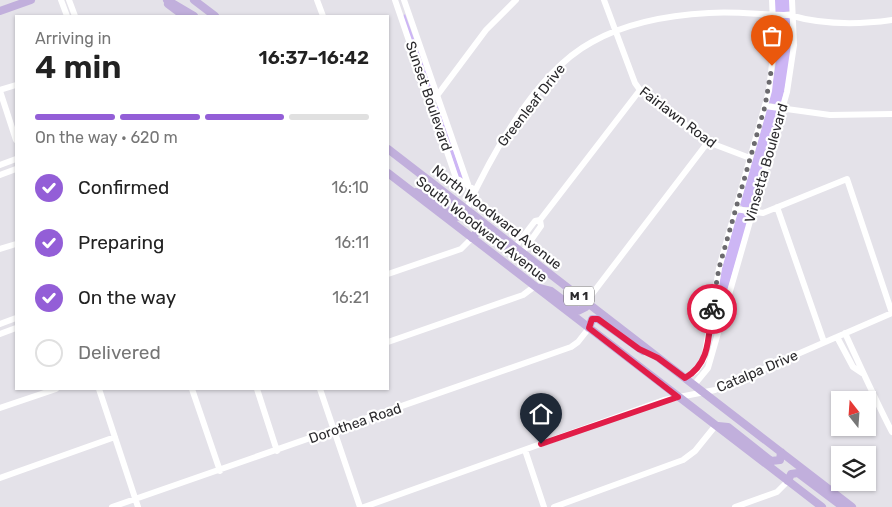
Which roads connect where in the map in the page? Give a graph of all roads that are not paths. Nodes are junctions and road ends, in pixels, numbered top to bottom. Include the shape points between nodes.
1 (31, 0) edge
2 (61, 0) edge
3 (70, 0) edge
4 (163, 0) edge
5 (167, 0) edge
6 (194, 0) edge
7 (317, 0) edge
8 (395, 0) edge
9 (411, 0) edge
10 (516, 0) edge
11 (604, 0) edge
12 (772, 0) edge
13 (792, 0) edge
14 (405, 3) edge
15 (399, 10) junction
16 (0, 11) edge
17 (67, 15) edge
18 (75, 15) edge
19 (183, 15) edge
20 (192, 15) edge
21 (214, 15) edge
22 (323, 15) edge
23 (773, 15) junction
24 (793, 16) junction
25 (892, 20) edge
26 (616, 32) junction
27 (15, 85) edge
28 (640, 90) junction
29 (0, 91) edge
30 (437, 96) junction
31 (430, 103) junction
32 (765, 106) junction
33 (782, 109) junction
34 (892, 114) edge
35 (15, 137) edge
36 (708, 142) junction
37 (389, 150) edge
38 (750, 158) junction
39 (15, 159) edge
40 (0, 165) edge
41 (15, 169) edge
42 (389, 174) edge
43 (0, 175) edge
44 (472, 188) junction
45 (410, 190) junction
46 (777, 207) junction
47 (736, 209) junction
48 (466, 210) junction
49 (752, 213) junction
50 (540, 220) junction
51 (472, 238) junction
52 (15, 244) edge
53 (515, 247) junction
54 (0, 250) edge
55 (522, 253) junction
56 (389, 273) edge
57 (535, 286) junction
58 (586, 302) junction
59 (892, 313) edge
60 (15, 318) edge
61 (710, 322) junction
62 (0, 324) edge
63 (720, 324) junction
64 (15, 328) edge
65 (589, 328) junction
66 (845, 333) junction
67 (0, 334) edge
68 (837, 337) junction
69 (389, 342) edge
70 (824, 342) junction
71 (658, 358) junction
72 (862, 373) junction
73 (685, 378) junction
74 (694, 385) junction
75 (53, 390) edge
76 (99, 390) edge
77 (192, 390) edge
78 (257, 390) edge
79 (320, 390) edge
80 (703, 392) junction
81 (678, 397) junction
82 (0, 408) edge
83 (716, 425) junction
84 (334, 430) junction
85 (892, 432) edge
86 (115, 437) junction
87 (525, 450) junction
88 (277, 451) junction
89 (781, 452) junction
90 (220, 471) junction
91 (0, 478) edge
92 (788, 481) junction
93 (135, 499) junction
94 (112, 507) edge
95 (138, 507) edge
96 (360, 507) edge
97 (364, 507) edge
98 (544, 507) edge
99 (554, 507) edge
100 (736, 507) edge
101 (822, 507) edge
102 (843, 507) edge
103 (852, 507) edge

1 - 16 main road
2 - 17 street
3 - 18 street
4 - 19 main road
5 - 20 main road
6 - 21 main road
7 - 22 street
8 - 15 street, Sunset Boulevard
9 - 14 street
10 - 30 street via 486,30
11 - 26 street, Fairlawn Road
12 - 23 street, Vinsetta Boulevard
13 - 24 street, Vinsetta Boulevard
14 - 15 street
14 - 30 street, Sunset Boulevard
15 - 31 street, Sunset Boulevard
23 - 24 street, Greenleaf Drive
23 - 26 street, Greenleaf Drive via 732,12 686,15
23 - 32 street, Vinsetta Boulevard via 773,56
24 - 25 street, Greenleaf Drive via 842,24
24 - 33 street, Vinsetta Boulevard via 794,56
26 - 28 street, Fairlawn Road
26 - 44 street, Greenleaf Drive via 584,46 552,74 502,138
27 - 29 street
28 - 36 street, Fairlawn Road
28 - 50 street
29 - 35 street
30 - 31 street
30 - 44 street, Sunset Boulevard
31 - 44 street, Sunset Boulevard via 456,178
32 - 33 street
32 - 38 street, Vinsetta Boulevard
33 - 34 street via 830,115
33 - 49 street, Vinsetta Boulevard
36 - 38 street, Fairlawn Road
36 - 58 street
37 - 48 main road, North Woodward Avenue / M 1
38 - 47 street, Vinsetta Boulevard
39 - 40 street
41 - 43 street
42 - 45 main road, South Woodward Avenue / M 1
44 - 48 street, Greenleaf Drive
45 - 48 main road via 430,197 456,217 464,215
45 - 51 main road, South Woodward Avenue / M 1
46 - 49 street via 761,214
46 - 59 street via 847,179
46 - 70 street
47 - 49 street
47 - 61 street, Vinsetta Boulevard via 719,268
48 - 53 main road, North Woodward Avenue / M 1
49 - 63 street, Vinsetta Boulevard
50 - 53 street via 534,221
50 - 55 street via 541,226
51 - 53 main road via 482,230 502,245
51 - 56 street via 461,249
51 - 57 main road, South Woodward Avenue / M 1
52 - 54 street
53 - 55 main road, North Woodward Avenue / M 1
55 - 58 main road, North Woodward Avenue / M 1
57 - 58 main road via 551,291 578,311 586,307
57 - 65 main road, South Woodward Avenue / M 1
57 - 69 street via 523,295
58 - 71 main road, North Woodward Avenue / M 1
59 - 66 street, Catalpa Drive
60 - 62 street
61 - 63 street
61 - 73 street, Vinsetta Boulevard via 704,359 696,371
63 - 74 street, Vinsetta Boulevard via 708,368
64 - 67 street
65 - 71 main road via 592,319 598,319 639,349
65 - 81 main road, South Woodward Avenue / M 1
65 - 84 street, Dorothea Road via 572,347
66 - 68 street, Catalpa Drive
66 - 72 street
68 - 70 street, Catalpa Drive
68 - 72 street via 854,367
70 - 80 street, Catalpa Drive via 715,390
71 - 73 main road, North Woodward Avenue / M 1
72 - 85 street
73 - 74 main road, North Woodward Avenue / M 1
74 - 80 main road, North Woodward Avenue / M 1
75 - 82 street
76 - 86 street
77 - 90 street
78 - 88 street
79 - 84 street
80 - 81 street, Catalpa Drive
80 - 89 main road, North Woodward Avenue / M 1
81 - 83 main road, South Woodward Avenue / M 1
81 - 87 street, Catalpa Drive
83 - 89 main road via 728,428 772,460 780,460
83 - 92 main road, South Woodward Avenue / M 1
83 - 99 street via 695,451 683,460
84 - 88 street, Dorothea Road
84 - 96 street
86 - 91 street
86 - 93 street
87 - 97 street, Catalpa Drive
87 - 98 street
88 - 90 street, Dorothea Road
89 - 103 main road, North Woodward Avenue / M 1
90 - 93 street, Dorothea Road
92 - 100 street via 777,492
92 - 101 main road, South Woodward Avenue / M 1
92 - 102 main road via 791,474 798,473
93 - 94 street, Dorothea Road
93 - 95 street

